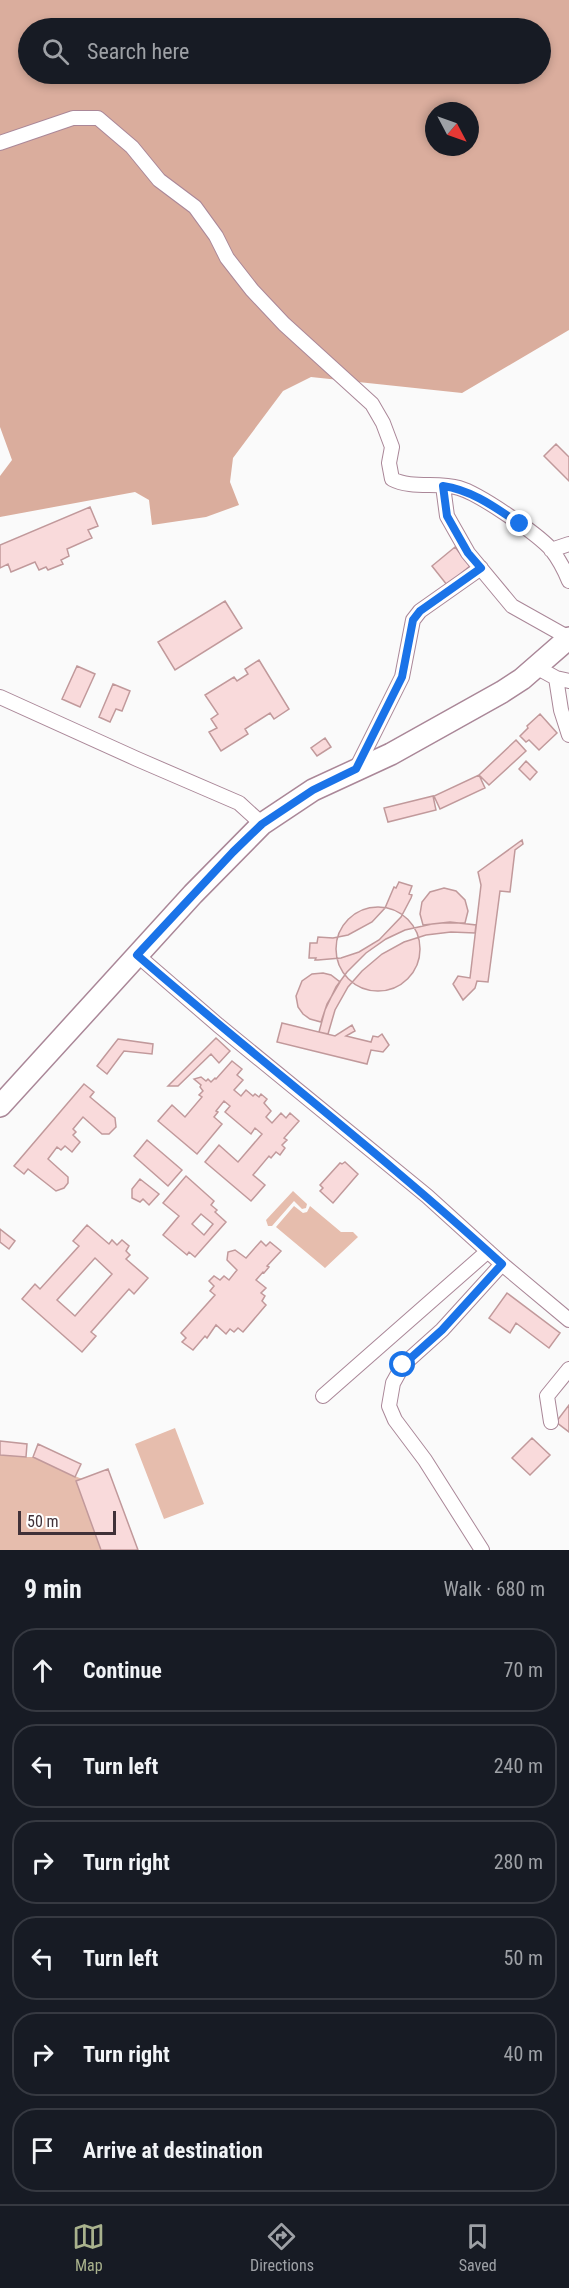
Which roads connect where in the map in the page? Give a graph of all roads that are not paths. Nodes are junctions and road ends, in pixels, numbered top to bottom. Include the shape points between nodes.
1 (0, 143) edge
2 (443, 486) junction
3 (569, 544) edge
4 (551, 549) junction
5 (481, 568) junction
6 (569, 581) edge
7 (569, 638) edge
8 (536, 668) junction
9 (562, 680) edge
10 (0, 697) edge
11 (569, 735) edge
12 (356, 769) junction
13 (262, 824) junction
14 (137, 955) junction
15 (0, 1106) edge
16 (488, 1251) junction
17 (502, 1264) junction
18 (569, 1320) edge
19 (569, 1370) edge
20 (323, 1396) dead end
21 (551, 1422) dead end
22 (482, 1550) edge

1 - 2 street via 73,118 98,118 132,147 159,180 195,207 227,258 260,299 372,404 392,447 392,479 403,485
2 - 4 street via 460,488 492,506
2 - 5 street via 447,516
3 - 4 street
4 - 6 street
5 - 7 street via 512,606
5 - 12 street via 413,620 402,677
7 - 8 main road
8 - 9 street
8 - 12 main road via 476,708
9 - 11 street via 561,710
10 - 13 street via 239,803
12 - 13 main road via 313,790
13 - 14 main road
14 - 15 main road
14 - 16 street
16 - 17 street
16 - 20 street
17 - 18 street
17 - 22 street via 442,1330 403,1365 393,1383 389,1406
19 - 21 street via 548,1396

